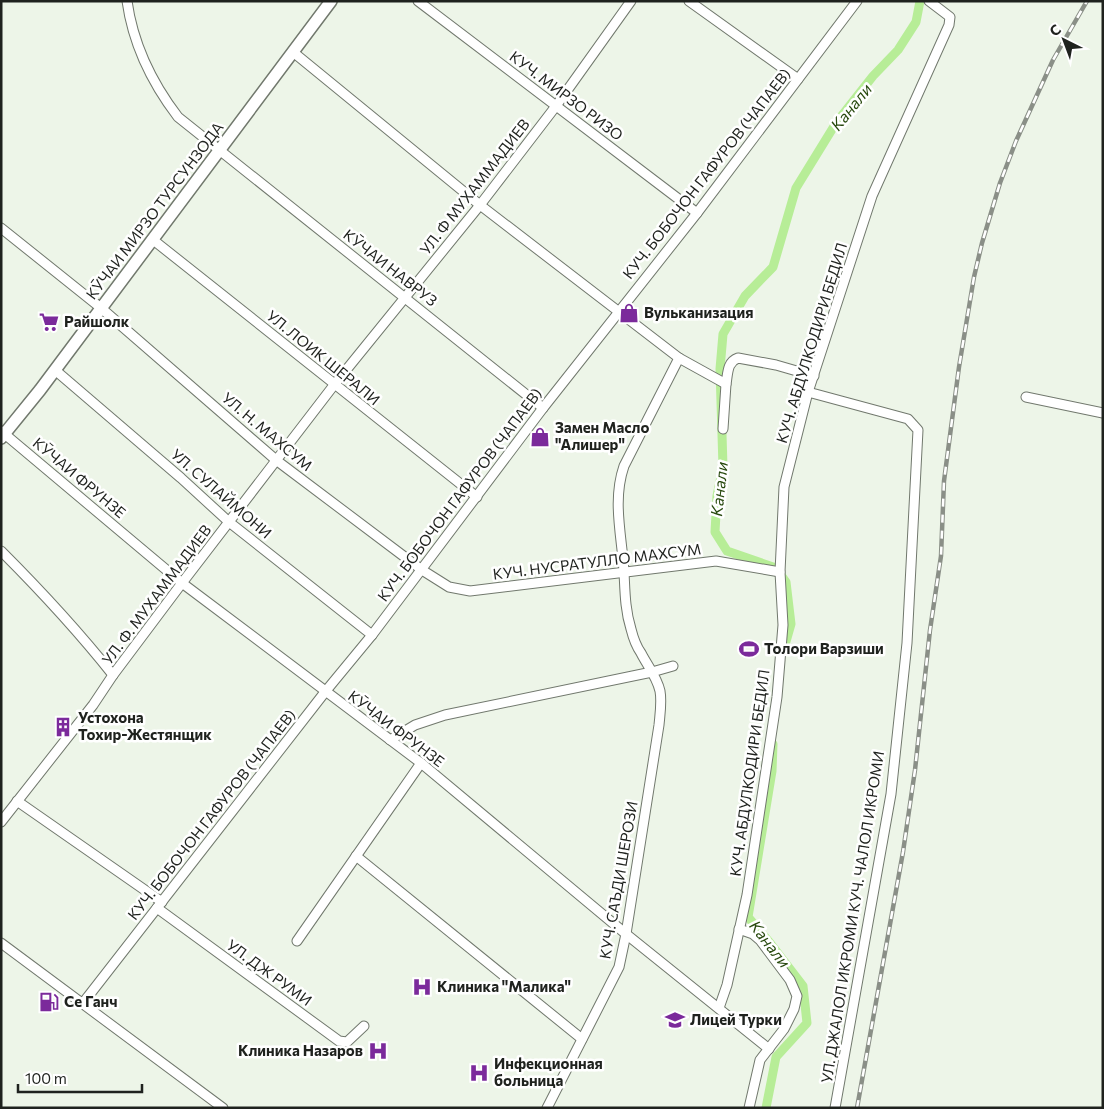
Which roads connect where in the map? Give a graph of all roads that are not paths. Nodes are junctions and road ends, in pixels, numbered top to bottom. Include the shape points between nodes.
1 (127, 1) edge
2 (331, 1) edge
3 (418, 1) edge
4 (631, 1) edge
5 (690, 1) edge
6 (857, 1) edge
7 (929, 1) edge
8 (293, 52) junction
9 (798, 79) junction
10 (556, 106) junction
11 (219, 150) junction
12 (480, 205) junction
13 (697, 213) junction
14 (1, 228) edge
15 (152, 239) junction
16 (406, 298) junction
17 (101, 308) junction
18 (618, 311) junction
19 (679, 358) junction
20 (55, 370) junction
21 (814, 376) junction
22 (726, 384) junction
23 (334, 385) junction
24 (808, 392) junction
25 (1026, 397) dead end
26 (543, 408) junction
27 (1103, 413) edge
28 (723, 429) dead end
29 (2, 434) edge
30 (276, 460) junction
31 (476, 497) junction
32 (229, 522) junction
33 (1, 551) edge
34 (422, 570) junction
35 (624, 571) junction
36 (780, 572) junction
37 (182, 584) junction
38 (372, 635) junction
39 (673, 666) dead end
40 (652, 672) junction
41 (113, 676) junction
42 (325, 692) junction
43 (390, 740) junction
44 (421, 763) junction
45 (17, 801) junction
46 (1, 822) edge
47 (356, 856) junction
48 (159, 905) junction
49 (739, 929) junction
50 (626, 934) junction
51 (297, 941) dead end
52 (1, 943) edge
53 (83, 1003) junction
54 (719, 1008) junction
55 (364, 1026) dead end
56 (582, 1039) junction
57 (769, 1048) junction
58 (223, 1108) edge
59 (547, 1108) edge
60 (749, 1108) edge
61 (835, 1108) edge

1 - 11 street, КӮЧАИ НАВРУЗ via 130,23 141,55 162,96 178,117
2 - 8 main road, КӮЧАИ МИРЗО ТУРСУНЗОДА
3 - 10 street, КУЧ. МИРЗО РИЗО
4 - 10 street, УЛ. Ф МУХАММАДИЕВ
5 - 9 street
6 - 9 street, КУЧ. БОБОЧОН ГАФУРОВ (ЧАПАЕВ)
7 - 21 street, КУЧ. АБДУЛКОДИРИ БЕДИЛ via 950,17 949,25 877,182
8 - 11 main road, КӮЧАИ МИРЗО ТУРСУНЗОДА
8 - 12 street
9 - 13 street, КУЧ. БОБОЧОН ГАФУРОВ (ЧАПАЕВ)
10 - 12 street, УЛ. Ф МУХАММАДИЕВ
10 - 13 street, КУЧ. МИРЗО РИЗО
11 - 15 main road, КӮЧАИ МИРЗО ТУРСУНЗОДА
11 - 16 street, КӮЧАИ НАВРУЗ
12 - 16 street, УЛ. Ф МУХАММАДИЕВ
12 - 18 street
13 - 18 street, КУЧ. БОБОЧОН ГАФУРОВ (ЧАПАЕВ)
14 - 17 street, УЛ. Н. МАХСУМ
15 - 17 main road, КӮЧАИ МИРЗО ТУРСУНЗОДА
15 - 23 street, УЛ. ЛОИК ШЕРАЛИ
16 - 23 street, УЛ. Ф МУХАММАДИЕВ
16 - 26 street, КӮЧАИ НАВРУЗ
17 - 20 main road, КӮЧАИ МИРЗО ТУРСУНЗОДА
17 - 30 street, УЛ. Н. МАХСУМ
18 - 19 street
18 - 26 street, КУЧ. БОБОЧОН ГАФУРОВ (ЧАПАЕВ)
19 - 22 street
19 - 35 street, КУЧ. САЪДИ ШЕРОЗИ via 619,480 617,503
20 - 29 main road, КӮЧАИ МИРЗО ТУРСУНЗОДА
20 - 32 street, УЛ. СУЛАЙМОНИ
21 - 22 street via 738,358 728,366
21 - 24 street, КУЧ. АБДУЛКОДИРИ БЕДИЛ
22 - 28 street
23 - 30 street, УЛ. Ф. МУХАММАДИЕВ
23 - 31 street, УЛ. ЛОИК ШЕРАЛИ
24 - 36 street, КУЧ. АБДУЛКОДИРИ БЕДИЛ via 784,487
24 - 61 street, УЛ. ДЖАЛОЛ ИКРОМИ КУЧ. ЧАЛОЛ ИКРОМИ via 908,420 918,430 907,643 890,794
25 - 27 street
26 - 31 street, КУЧ. БОБОЧОН ГАФУРОВ (ЧАПАЕВ)
29 - 37 street, КӮЧАИ ФРУНЗЕ
30 - 32 street, УЛ. Ф. МУХАММАДИЕВ
30 - 34 street, УЛ. Н. МАХСУМ
31 - 34 street, КУЧ. БОБОЧОН ГАФУРОВ (ЧАПАЕВ)
32 - 37 street, УЛ. Ф. МУХАММАДИЕВ
32 - 38 street, УЛ. СУЛАЙМОНИ
33 - 41 street via 38,588
34 - 35 street, КУЧ. НУСРАТУЛЛО МАХСУМ via 449,587 470,591
34 - 38 street, КУЧ. БОБОЧОН ГАФУРОВ (ЧАПАЕВ)
35 - 36 street, КУЧ. НУСРАТУЛЛО МАХСУМ via 716,561
35 - 40 street, КУЧ. САЪДИ ШЕРОЗИ via 630,627
36 - 49 street, КУЧ. АБДУЛКОДИРИ БЕДИЛ via 783,625 777,697
37 - 41 street, УЛ. Ф. МУХАММАДИЕВ
37 - 42 street, КӮЧАИ ФРУНЗЕ
38 - 42 street, КУЧ. БОБОЧОН ГАФУРОВ (ЧАПАЕВ)
39 - 40 street
40 - 43 street via 445,714 415,725
40 - 50 street, КУЧ. САЪДИ ШЕРОЗИ via 660,690 659,725
41 - 45 street, УЛ. Ф. МУХАММАДИЕВ
42 - 43 street, КӮЧАИ ФРУНЗЕ
42 - 48 street, КУЧ. БОБОЧОН ГАФУРОВ (ЧАПАЕВ)
43 - 44 street, КӮЧАИ ФРУНЗЕ
44 - 47 street
44 - 50 street, КӮЧАИ ФРУНЗЕ
45 - 46 street, УЛ. Ф. МУХАММАДИЕВ
45 - 48 street, УЛ. ДЖ РУМИ
47 - 51 street
47 - 56 street
48 - 53 street, КУЧ. БОБОЧОН ГАФУРОВ (ЧАПАЕВ)
48 - 55 street, УЛ. ДЖ РУМИ via 339,1041 346,1042
49 - 54 street, КУЧ. АБДУЛКОДИРИ БЕДИЛ
49 - 57 street via 760,940 790,980 797,996 788,1022
50 - 54 street, КӮЧАИ ФРУНЗЕ
50 - 56 street, КУЧ. САЪДИ ШЕРОЗИ via 619,967
52 - 53 street
53 - 58 street
54 - 57 street, КӮЧАИ ФРУНЗЕ
56 - 59 street, КУЧ. САЪДИ ШЕРОЗИ
57 - 60 street via 760,1060

